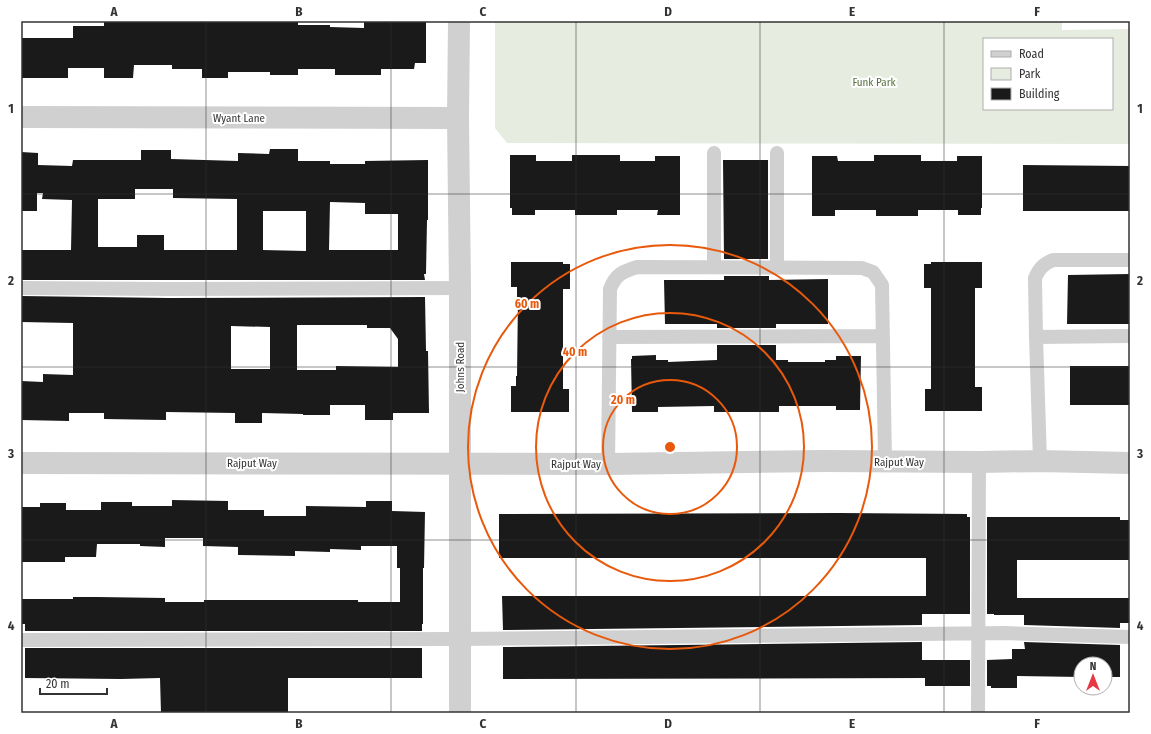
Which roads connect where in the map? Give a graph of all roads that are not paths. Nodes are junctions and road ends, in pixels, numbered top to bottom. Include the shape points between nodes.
1 (459, 21) edge
2 (21, 117) edge
3 (458, 118) junction
4 (714, 154) dead end
5 (776, 154) dead end
6 (1130, 260) edge
7 (714, 267) junction
8 (777, 268) junction
9 (21, 288) edge
10 (460, 288) junction
11 (883, 336) junction
12 (1130, 336) edge
13 (609, 337) junction
14 (1036, 337) junction
15 (885, 461) junction
16 (1040, 461) junction
17 (979, 462) junction
18 (21, 463) edge
19 (1130, 463) edge
20 (460, 464) junction
21 (608, 464) junction
22 (978, 633) junction
23 (1130, 637) edge
24 (459, 639) junction
25 (21, 640) edge
26 (460, 713) edge
27 (978, 713) edge

1 - 3 street, Johns Road
2 - 3 street, Wyant Lane
3 - 10 street, Johns Road
4 - 7 lane
5 - 8 lane
6 - 14 lane via 1053,260 1044,264 1035,278
7 - 8 lane
7 - 13 lane via 637,267 622,272 610,289
8 - 11 lane via 862,268 873,272 882,285
9 - 10 lane
10 - 20 street, Johns Road
11 - 13 lane
11 - 15 lane
12 - 14 lane
13 - 21 lane
14 - 16 lane
15 - 17 street, Rajput Way
15 - 21 street, Rajput Way
16 - 17 street, Rajput Way
16 - 19 street, Rajput Way
17 - 22 lane
18 - 20 street, Rajput Way
20 - 21 street, Rajput Way
20 - 24 street, Johns Road
22 - 23 lane
22 - 24 lane
22 - 27 lane
24 - 25 lane
24 - 26 street, Johns Road

